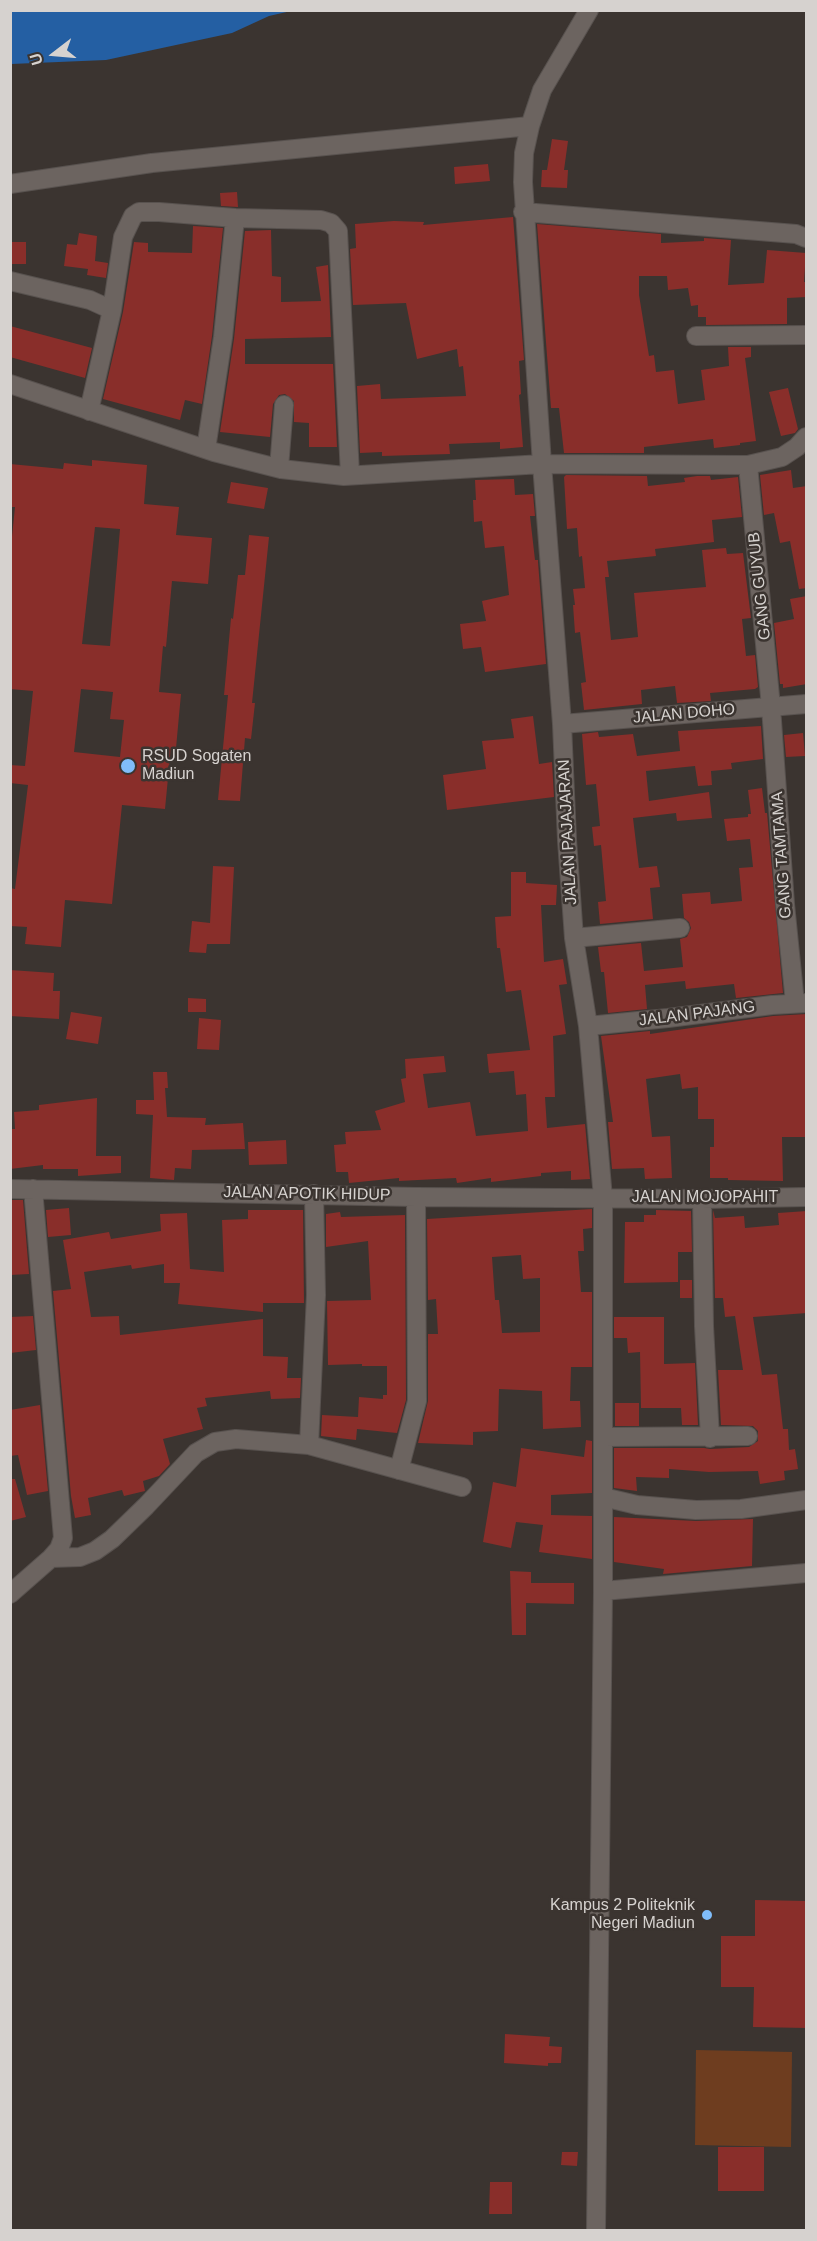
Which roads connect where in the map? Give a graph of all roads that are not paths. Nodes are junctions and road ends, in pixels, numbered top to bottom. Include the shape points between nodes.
1 (589, 10) edge
2 (530, 126) junction
3 (10, 184) edge
4 (524, 212) junction
5 (235, 218) junction
6 (807, 238) edge
7 (10, 281) edge
8 (112, 310) junction
9 (807, 335) edge
10 (696, 336) dead end
11 (10, 384) edge
12 (284, 405) dead end
13 (89, 411) junction
14 (807, 437) edge
15 (206, 449) junction
16 (542, 464) junction
17 (748, 465) junction
18 (279, 468) junction
19 (350, 475) junction
20 (807, 704) edge
21 (771, 707) junction
22 (562, 724) junction
23 (680, 928) dead end
24 (574, 938) junction
25 (801, 1003) edge
26 (588, 1026) junction
27 (33, 1188) junction
28 (10, 1189) edge
29 (314, 1194) junction
30 (416, 1197) junction
31 (807, 1197) edge
32 (603, 1198) junction
33 (702, 1199) junction
34 (748, 1436) dead end
35 (603, 1437) junction
36 (710, 1438) junction
37 (309, 1445) junction
38 (399, 1470) junction
39 (462, 1487) dead end
40 (603, 1497) junction
41 (807, 1500) edge
42 (51, 1558) junction
43 (807, 1573) edge
44 (603, 1592) junction
45 (10, 1594) edge
46 (596, 2230) edge

1 - 2 street, JALAN PAJAJARAN via 543,90
2 - 3 street via 152,163
2 - 4 street, JALAN PAJAJARAN via 524,153
4 - 6 street
4 - 16 street, JALAN PAJAJARAN
5 - 8 street via 159,212 133,216 123,237
5 - 15 street
5 - 19 street via 321,220 338,231
7 - 8 street via 90,300
8 - 13 street
9 - 10 street
11 - 13 street
12 - 18 street
13 - 15 street
14 - 17 street via 782,457
15 - 18 street
16 - 17 street
16 - 19 street
16 - 22 street, JALAN PAJAJARAN
17 - 21 street, GANG GUYUB
18 - 19 street
20 - 21 street, JALAN DOHO
21 - 22 street, JALAN DOHO
21 - 25 street, GANG TAMTAMA via 785,904
22 - 24 street, JALAN PAJAJARAN
23 - 24 street
24 - 26 street, JALAN PAJAJARAN
25 - 26 street, JALAN PAJANG
26 - 32 street, JALAN PAJAJARAN
27 - 28 street, JALAN APOTIK HIDUP
27 - 29 street, JALAN APOTIK HIDUP
27 - 42 street via 64,1524 63,1538
29 - 30 street, JALAN APOTIK HIDUP
29 - 37 street via 316,1295
30 - 32 street, JALAN APOTIK HIDUP
30 - 38 street via 417,1401
31 - 33 street, JALAN MOJOPAHIT
32 - 33 street, JALAN MOJOPAHIT
32 - 35 street, JALAN PAJAJARAN
33 - 36 street
34 - 36 street
35 - 36 street
35 - 40 street, JALAN PAJAJARAN
37 - 38 street
37 - 42 street via 236,1439 215,1442 196,1453 95,1551 80,1557
38 - 39 street
40 - 41 street via 637,1505 696,1510 741,1509
40 - 44 street, JALAN PAJAJARAN
42 - 45 street
43 - 44 street
44 - 46 street, JALAN PAJAJARAN

